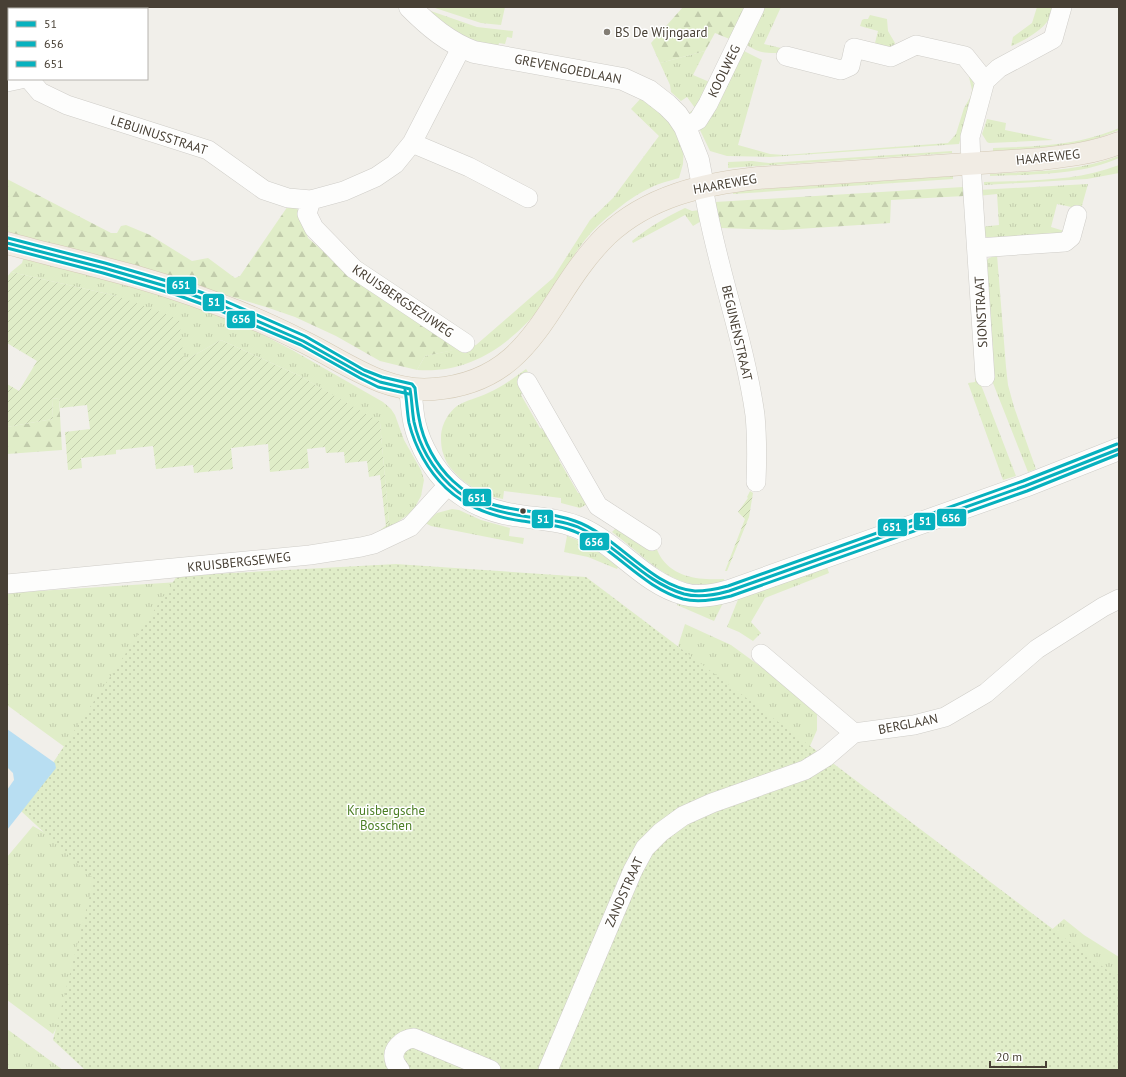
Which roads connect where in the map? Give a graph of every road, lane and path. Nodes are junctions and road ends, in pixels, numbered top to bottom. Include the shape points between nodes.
1 (410, 7) edge
2 (755, 7) edge
3 (1063, 8) edge
4 (461, 48) junction
5 (786, 56) dead end
6 (30, 80) edge
7 (985, 81) junction
8 (685, 127) junction
9 (412, 143) junction
10 (1119, 143) edge
11 (971, 164) junction
12 (703, 186) junction
13 (528, 198) dead end
14 (311, 200) junction
15 (1077, 214) dead end
16 (7, 243) edge
17 (977, 248) junction
18 (465, 343) dead end
19 (985, 377) dead end
20 (527, 382) dead end
21 (410, 389) junction
22 (1119, 450) edge
23 (756, 482) dead end
24 (449, 484) junction
25 (612, 516) junction
26 (599, 538) junction
27 (652, 541) dead end
28 (7, 584) edge
29 (1119, 599) edge
30 (761, 654) dead end
31 (854, 733) junction
32 (400, 1070) edge
33 (491, 1070) edge
34 (548, 1070) edge

1 - 4 street, GREVENGOEDLAAN via 440,34
2 - 8 street, KOOLWEG via 708,104 698,120
3 - 7 street via 1053,39 999,68
4 - 8 street, GREVENGOEDLAAN via 623,79 659,97
4 - 9 street, LEBUINUSSTRAAT
5 - 7 street via 841,70 850,66 854,48 891,57 916,45 965,56
6 - 14 street, LEBUINUSSTRAAT via 40,92 67,105 208,150 264,190 288,198
7 - 11 street, SIONSTRAAT via 970,137
8 - 12 street, GREVENGOEDLAAN via 698,160
9 - 13 street via 469,167
9 - 14 street, LEBUINUSSTRAAT via 395,164 376,177 344,191
10 - 11 main road, HAAREWEG via 1077,154
11 - 12 main road, HAAREWEG via 758,178
11 - 17 street, SIONSTRAAT
12 - 21 main road, HAAREWEG via 670,195 643,208 608,235 585,260 539,329 508,362 479,379 455,386 433,390
12 - 23 street, BEGIJNENSTRAAT via 711,230 747,374 756,429
14 - 18 street, KRUISBERGSEZIJWEG via 307,214 314,228 354,269
15 - 17 street via 1071,237 1065,242
16 - 21 main road, HAAREWEG via 104,268 215,303 303,341 380,382
17 - 19 street, SIONSTRAAT
20 - 25 street via 598,506
21 - 24 street via 415,425 422,444 431,462
22 - 26 street via 1019,488 720,593 690,595 672,590 653,580
24 - 26 street via 484,507 513,515 557,520 581,528
24 - 28 street, KRUISBERGSEWEG via 410,527 368,546 310,555
25 - 26 street
25 - 27 street
29 - 31 street, BERGLAAN via 1037,649 986,693 945,717 914,725
30 - 31 street
31 - 34 street, ZANDSTRAAT via 826,757 805,770 683,816 645,848 632,870
32 - 33 street via 395,1061 395,1053 406,1039 414,1038

